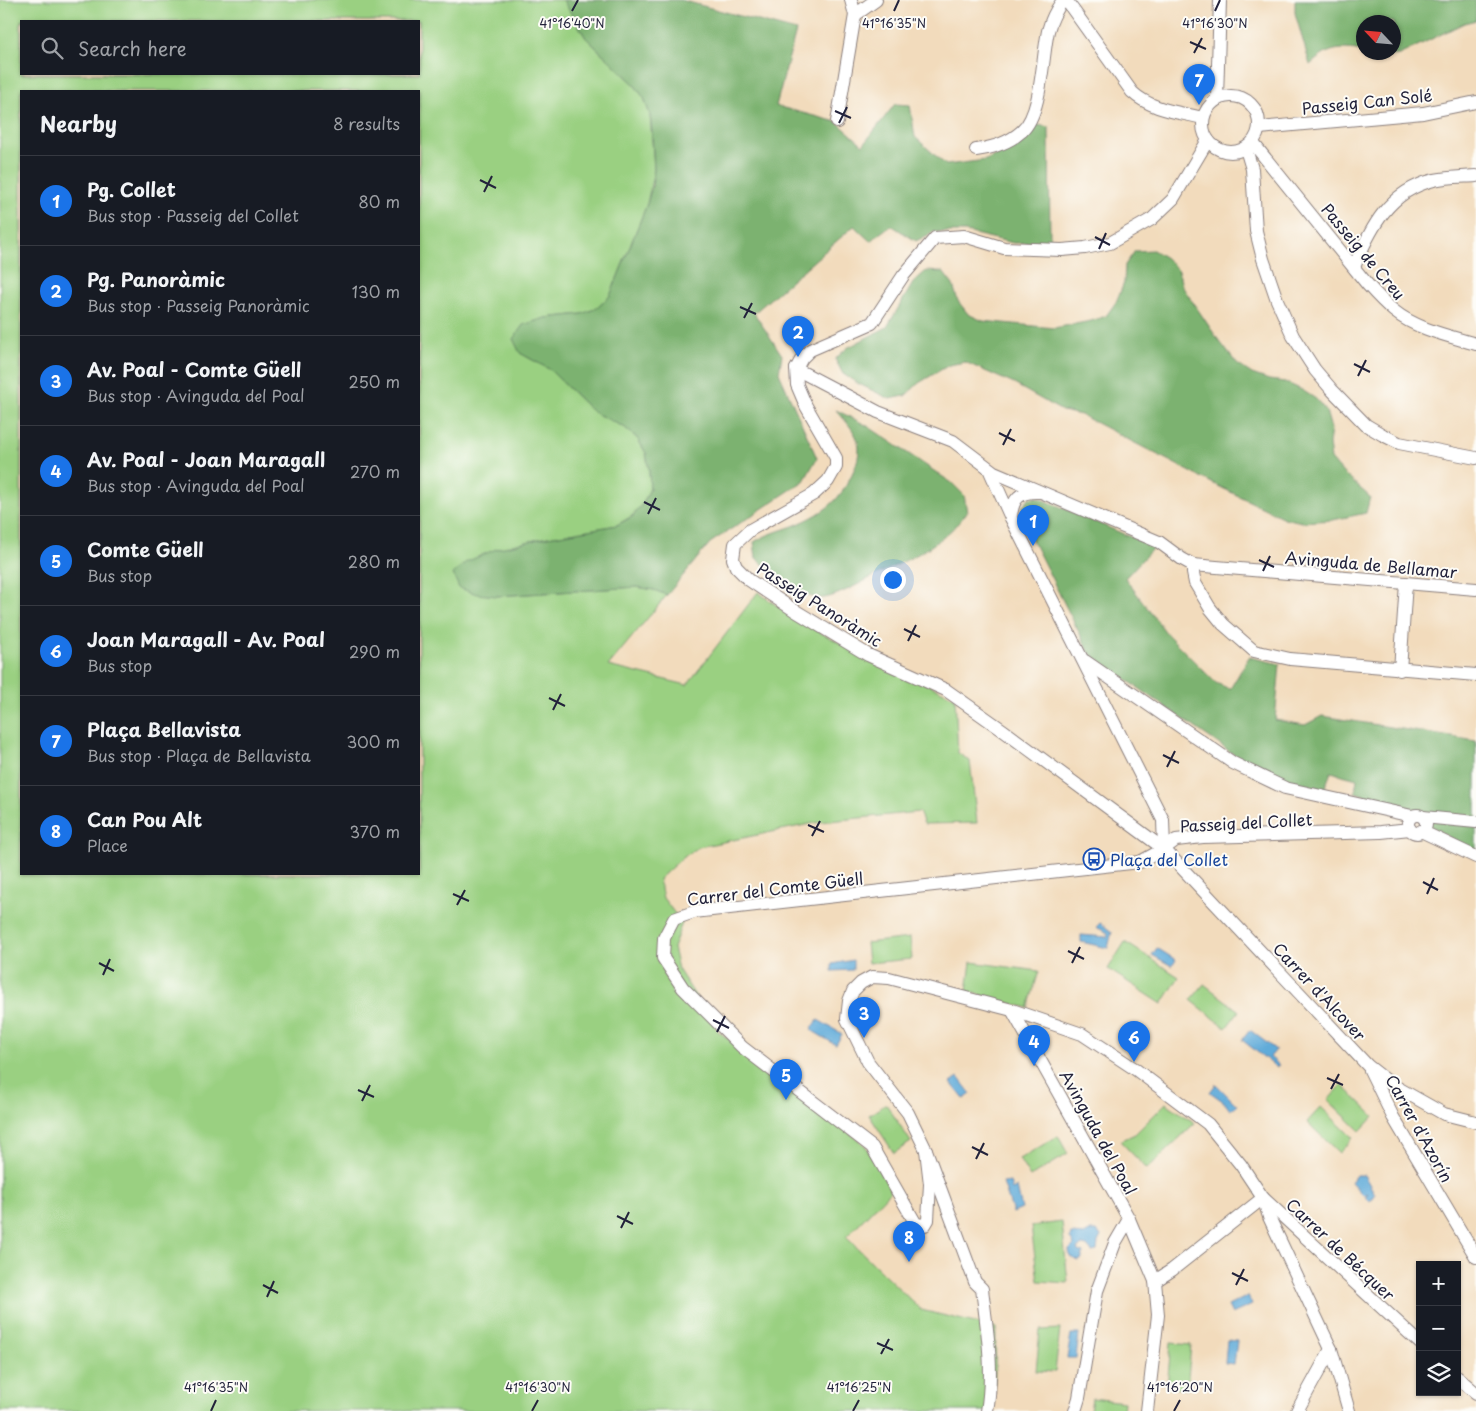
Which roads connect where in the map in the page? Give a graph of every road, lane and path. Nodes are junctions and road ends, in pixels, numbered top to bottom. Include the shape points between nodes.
1 (851, 0) edge
2 (876, 0) edge
3 (1064, 0) edge
4 (1220, 0) edge
5 (855, 16) junction
6 (1217, 98) junction
7 (1476, 102) edge
8 (1203, 118) junction
9 (837, 122) dead end
10 (1260, 128) junction
11 (1208, 140) junction
12 (1249, 146) junction
13 (976, 150) dead end
14 (1476, 176) edge
15 (1354, 267) junction
16 (1476, 344) edge
17 (796, 369) junction
18 (1476, 458) edge
19 (989, 469) junction
20 (1041, 492) junction
21 (1011, 518) junction
22 (1193, 565) junction
23 (1208, 568) junction
24 (1406, 583) junction
25 (1476, 589) edge
26 (1203, 596) junction
27 (1084, 661) junction
28 (1400, 670) junction
29 (1476, 675) edge
30 (1111, 680) junction
31 (1100, 694) junction
32 (1476, 822) edge
33 (1416, 823) junction
34 (1164, 849) junction
35 (1476, 857) edge
36 (1012, 1010) junction
37 (1368, 1066) junction
38 (1476, 1122) edge
39 (926, 1150) junction
40 (1263, 1198) junction
41 (1129, 1219) junction
42 (1476, 1257) edge
43 (1155, 1281) junction
44 (1416, 1340) edge
45 (1331, 1349) junction
46 (1461, 1380) edge
47 (1476, 1393) edge
48 (987, 1411) edge
49 (1075, 1411) edge
50 (1147, 1411) edge
51 (1297, 1411) edge
52 (1349, 1411) edge

1 - 5 street
2 - 5 street
3 - 8 street via 1141,100
3 - 13 street via 1054,13 1048,30 1038,95 1023,130 1010,140
4 - 6 street
5 - 9 street
6 - 8 street
6 - 10 street via 1238,95 1247,100 1255,107
7 - 10 street, Passeig Can Solé via 1423,113
8 - 11 street
10 - 12 street
11 - 12 street via 1218,149 1232,152
11 - 17 street via 1174,199 1152,219 1110,243 1062,250 1004,248 964,236 934,238 903,276 872,323 810,350
12 - 15 street, Passeig de Creu
12 - 18 street via 1256,231 1263,259 1289,327 1315,370 1366,425 1382,436 1399,443
14 - 15 street via 1435,180 1414,186 1400,195 1385,210
15 - 16 street, Passeig de Creu via 1366,284 1395,312 1422,326
17 - 19 street, Avinguda de Bellamar via 878,412 952,441
17 - 34 street, Passeig Panoràmic via 797,385 836,458 836,467 828,481 814,494 750,530 735,544 733,559 736,567 748,580 868,655 946,690
19 - 20 street, Avinguda de Bellamar
19 - 21 street, Passeig del Collet
20 - 21 street via 1020,496 1014,502
20 - 22 street, Avinguda de Bellamar via 1154,540
21 - 27 street, Passeig del Collet
22 - 23 street, Avinguda de Bellamar
22 - 26 street via 1195,583
23 - 24 street, Avinguda de Bellamar
23 - 26 street
24 - 25 street, Avinguda de Bellamar
24 - 28 street
26 - 28 street via 1223,624 1254,651 1290,659
27 - 30 street
27 - 31 street, Passeig del Collet
28 - 29 street
30 - 31 street via 1103,686
30 - 33 street via 1233,763 1285,788
31 - 34 street, Passeig del Collet via 1163,820
32 - 33 street
33 - 34 street, Passeig del Collet via 1381,832 1203,837 1176,840
33 - 35 street
34 - 37 street, Carrer d'Alcover
34 - 39 street, Carrer del Comte Güell via 1140,862 694,912 674,920 664,938 663,958 683,988 742,1047 872,1147 916,1224 925,1225 930,1184
36 - 39 street via 889,978 872,977 853,991 848,1001 847,1019 868,1062 908,1113
36 - 40 street via 1082,1034 1142,1074 1208,1124
36 - 41 street, Avinguda del Poal
37 - 38 street, Carrer d'Alcover via 1444,1114
37 - 42 street, Carrer d'Azorín via 1393,1117
39 - 48 street via 975,1282 982,1289 989,1349 990,1396
40 - 43 street
40 - 44 street, Carrer de Bécquer
40 - 45 street
41 - 43 street, Avinguda del Poal
41 - 49 street via 1115,1243 1097,1291 1080,1398
43 - 50 street, Avinguda del Poal via 1158,1315
45 - 51 street
45 - 52 street
46 - 47 street

